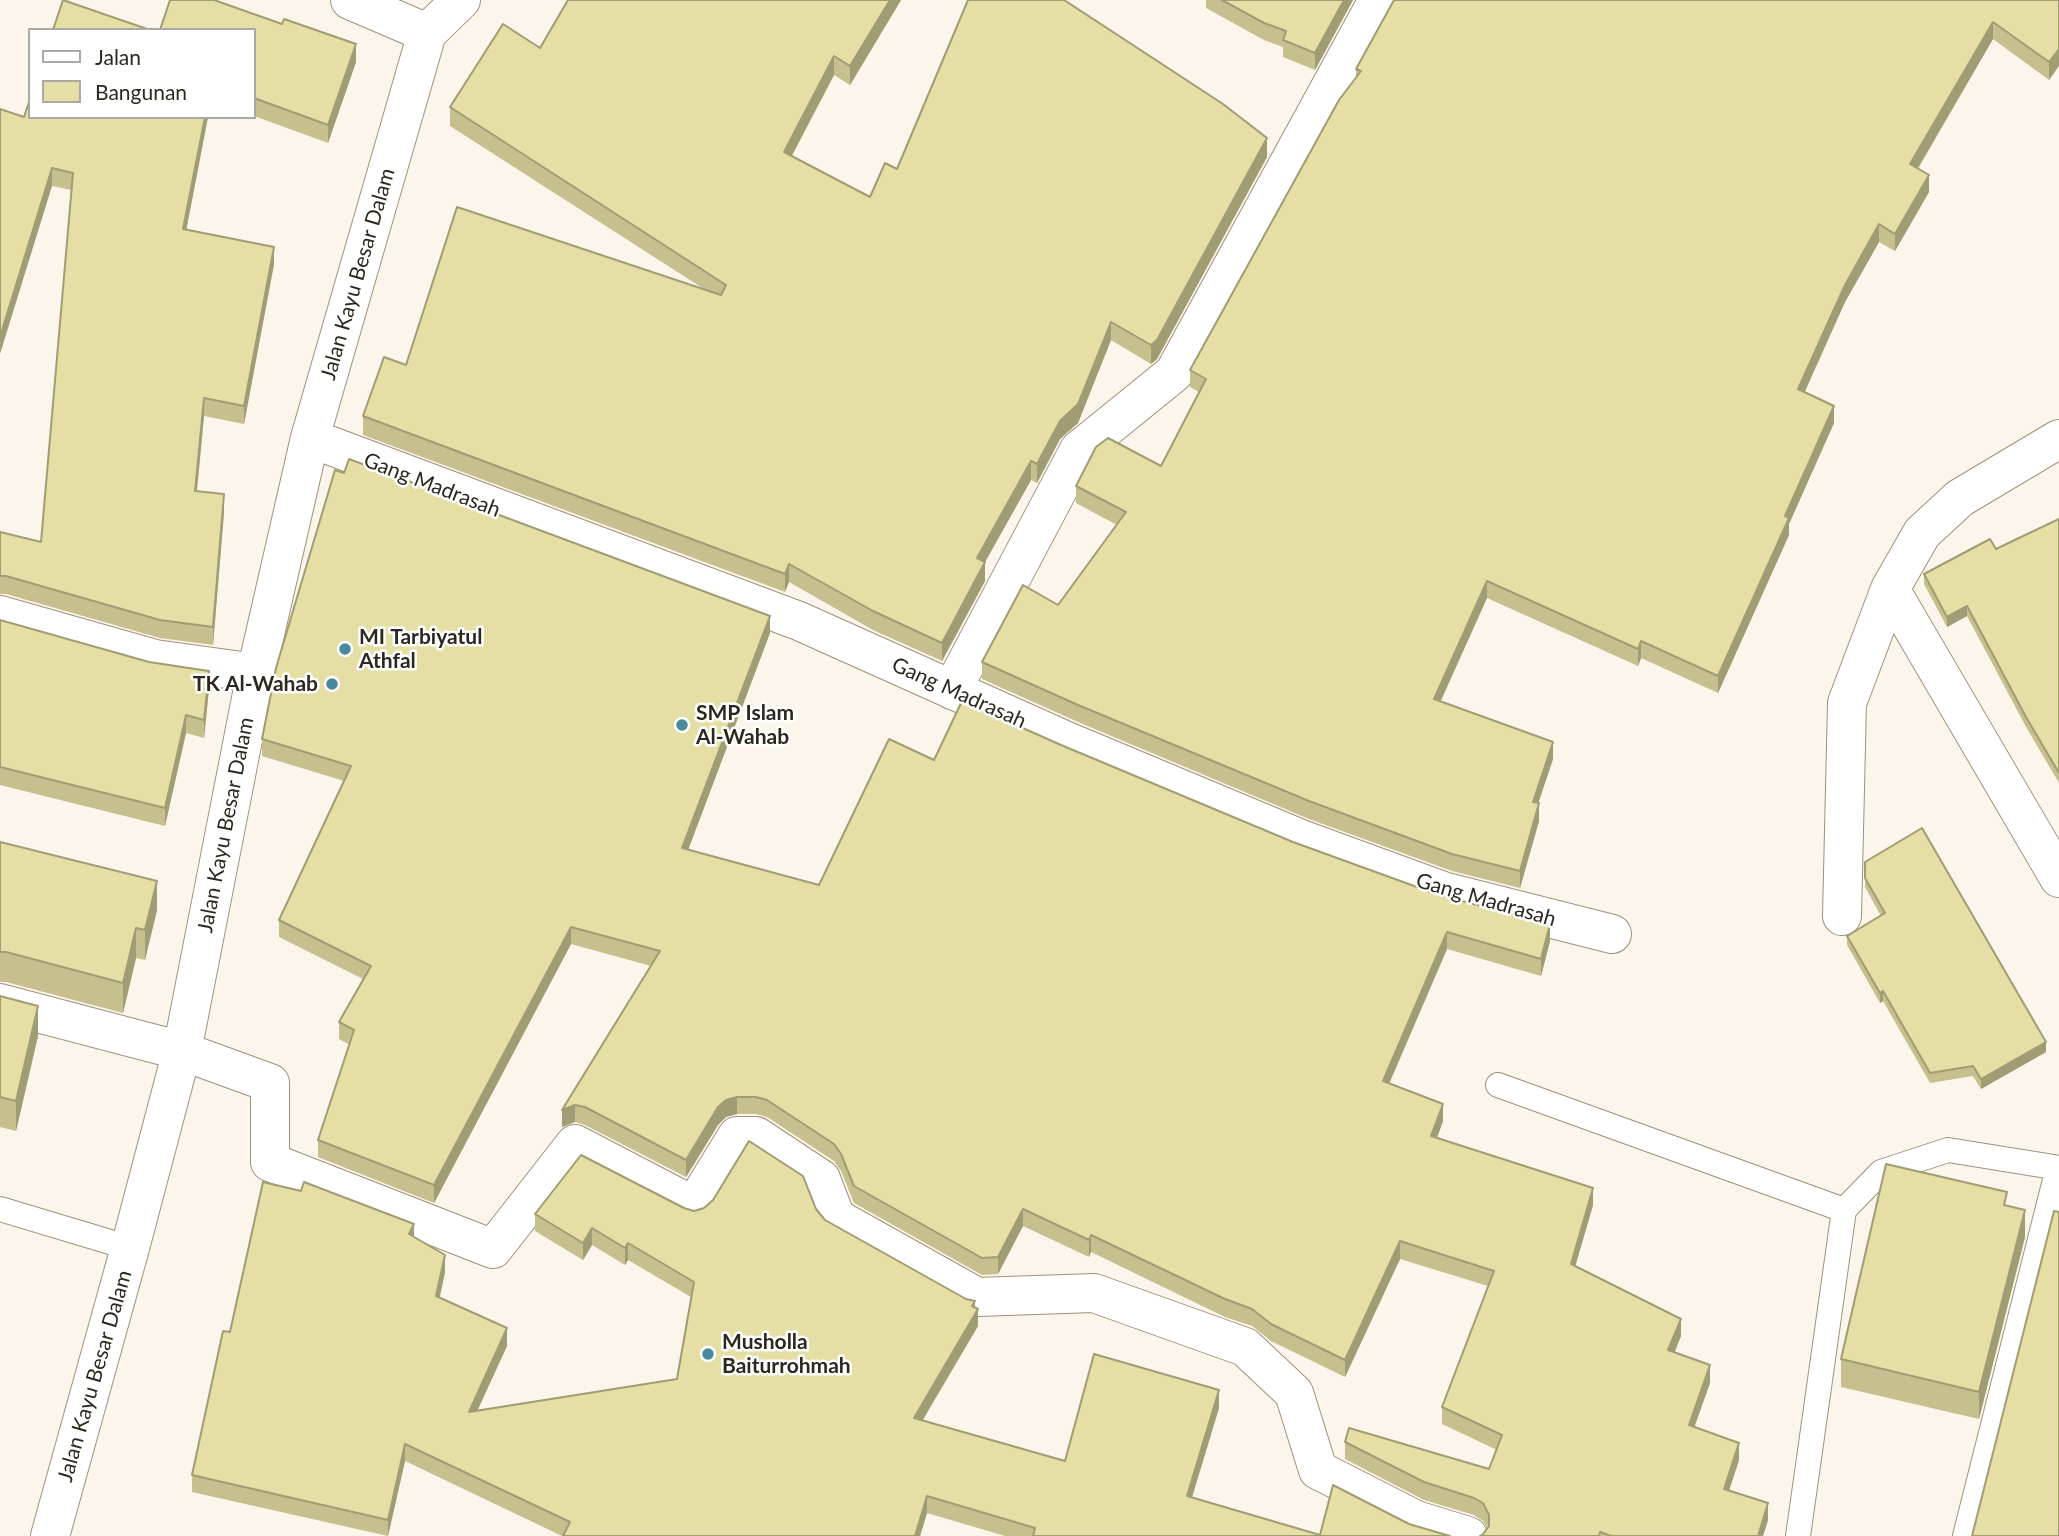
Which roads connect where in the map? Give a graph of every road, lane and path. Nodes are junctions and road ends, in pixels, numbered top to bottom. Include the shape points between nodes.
1 (350, 0) edge
2 (461, 0) edge
3 (1378, 0) edge
4 (427, 33) junction
5 (310, 438) junction
6 (2059, 439) edge
7 (1890, 589) junction
8 (0, 615) edge
9 (256, 673) junction
10 (953, 690) junction
11 (2059, 878) edge
12 (1842, 916) dead end
13 (1612, 934) dead end
14 (0, 1003) edge
15 (182, 1051) junction
16 (1498, 1085) dead end
17 (2059, 1168) edge
18 (0, 1209) edge
19 (1844, 1210) junction
20 (130, 1248) junction
21 (50, 1536) edge
22 (1468, 1536) edge
23 (1798, 1536) edge
24 (1965, 1536) edge

1 - 4 street
2 - 4 street, Jalan Kayu Besar Dalam
3 - 10 street via 1174,373 1079,450
4 - 5 street, Jalan Kayu Besar Dalam
5 - 9 street, Jalan Kayu Besar Dalam
5 - 10 street, Gang Madrasah via 799,621
6 - 7 street via 1960,498 1922,533
7 - 11 street
7 - 12 street via 1847,703
8 - 9 street via 155,659
9 - 15 street, Jalan Kayu Besar Dalam
10 - 13 street, Gang Madrasah via 1301,839 1446,892
14 - 15 street
15 - 20 street, Jalan Kayu Besar Dalam
15 - 22 street via 270,1083 271,1162 493,1249 575,1144 694,1206 737,1136 757,1136 821,1179 836,1218 977,1297 1094,1293 1245,1347 1294,1393 1318,1469 1416,1520
16 - 19 lane
17 - 19 lane via 1948,1150 1881,1172
17 - 24 lane
18 - 20 lane
19 - 23 lane
20 - 21 street, Jalan Kayu Besar Dalam

